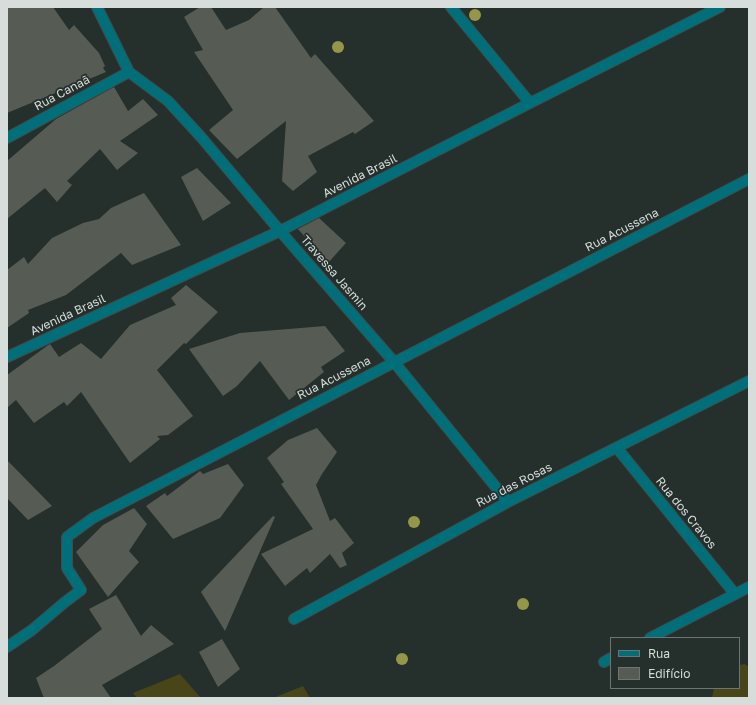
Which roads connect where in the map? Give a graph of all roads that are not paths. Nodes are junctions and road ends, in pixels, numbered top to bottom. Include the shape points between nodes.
1 (96, 7) edge
2 (451, 7) edge
3 (720, 7) edge
4 (129, 72) junction
5 (530, 103) junction
6 (7, 138) edge
7 (749, 179) edge
8 (280, 231) junction
9 (7, 357) edge
10 (394, 362) junction
11 (749, 381) edge
12 (617, 448) junction
13 (508, 502) junction
14 (749, 587) edge
15 (735, 594) junction
16 (294, 619) dead end
17 (652, 637) edge
18 (7, 647) edge

1 - 4 street
2 - 5 street
3 - 5 street, Avenida Brasil
4 - 6 street, Rua Canaã
4 - 8 street, Travessa Jasmin via 168,101
5 - 8 street, Avenida Brasil
7 - 10 street, Rua Acussena
8 - 9 street, Avenida Brasil
8 - 10 street, Travessa Jasmin
10 - 13 street, Travessa Jasmin
10 - 18 street, Rua Acussena via 93,518 67,537 67,568 81,590
11 - 12 street, Rua das Rosas
12 - 13 street, Rua das Rosas
12 - 15 street, Rua dos Cravos
13 - 16 street, Rua das Rosas
14 - 15 street
15 - 17 street

